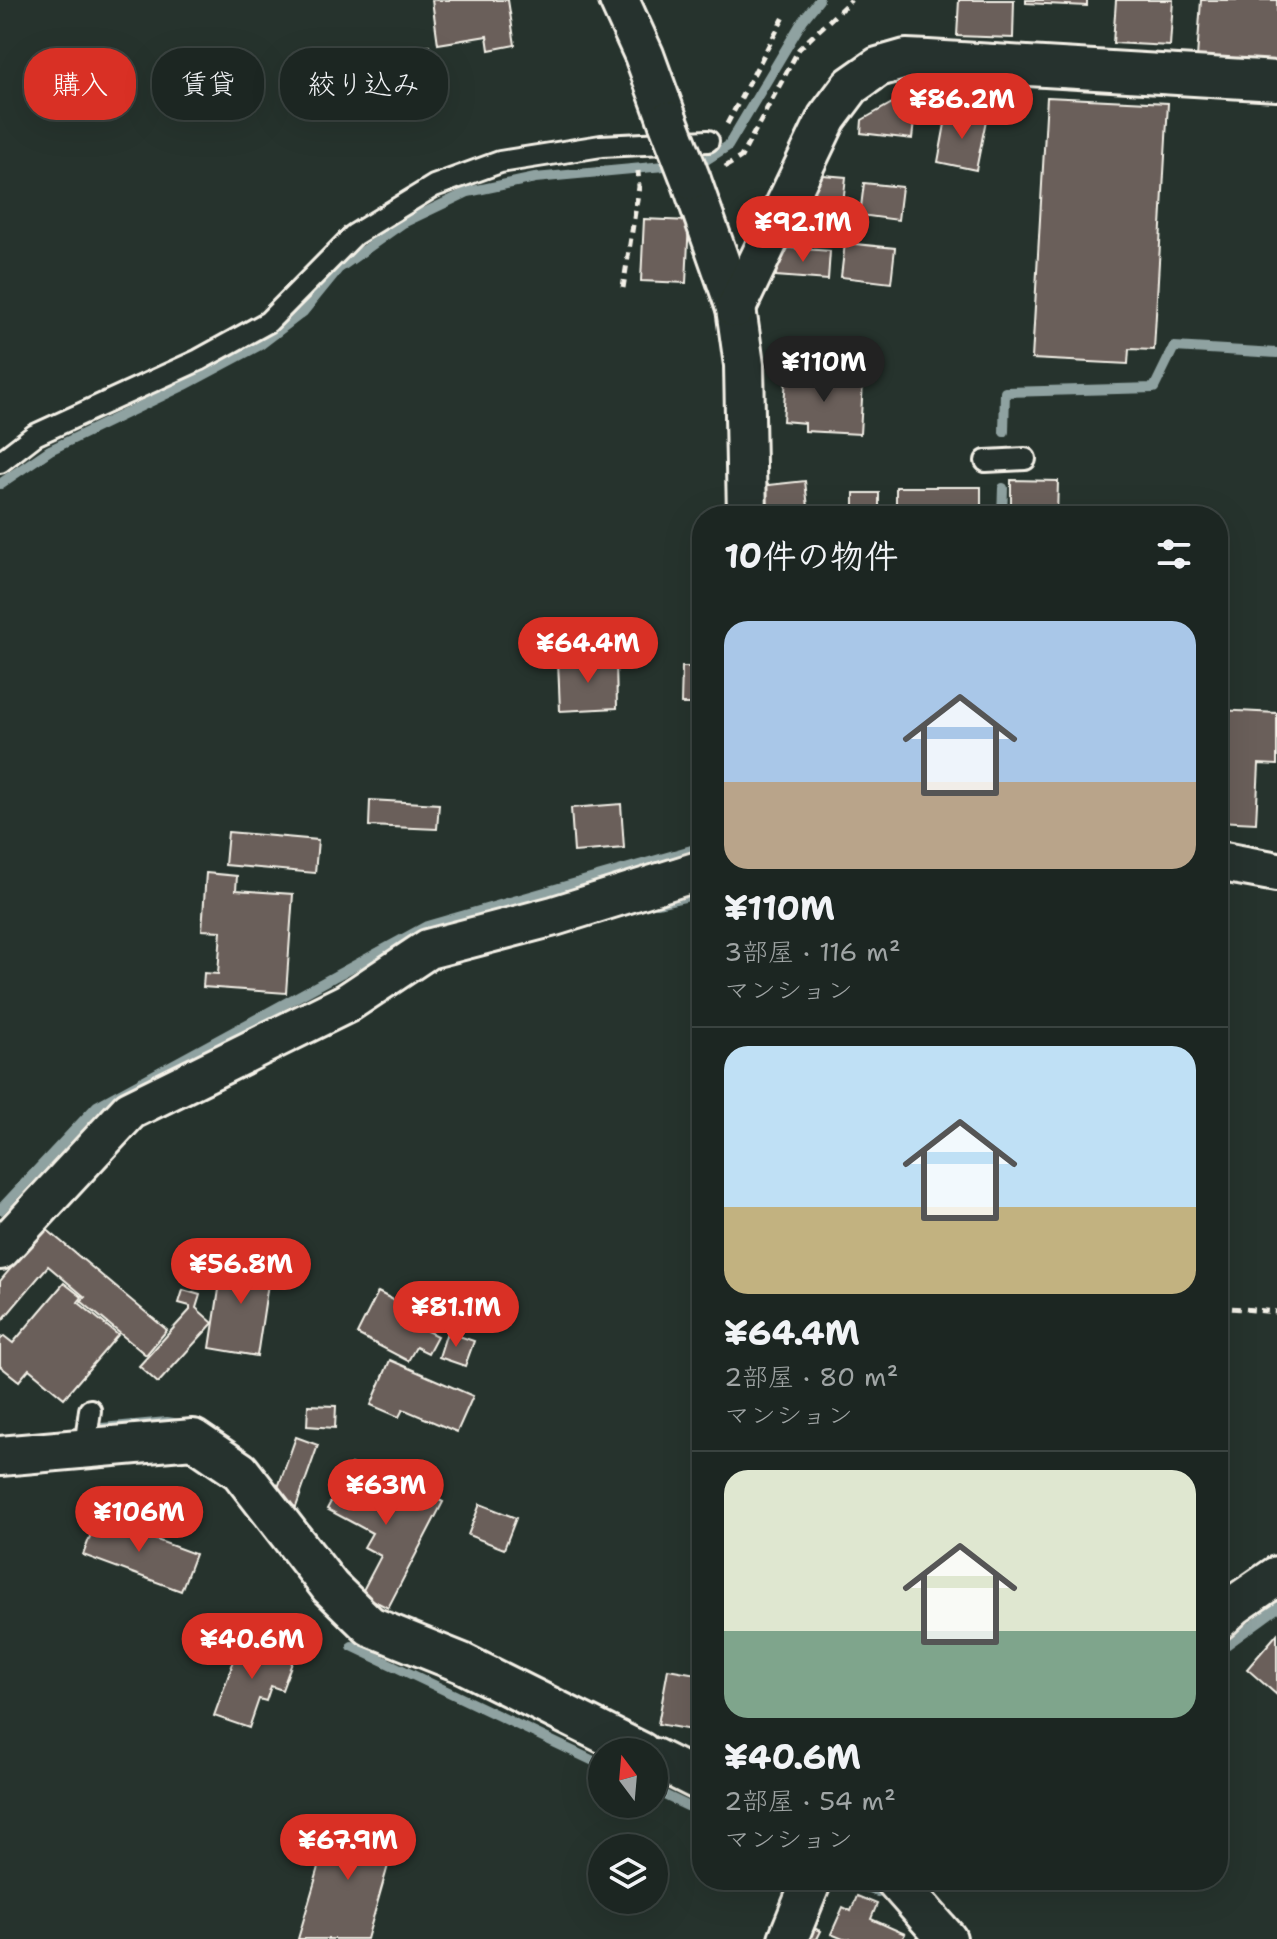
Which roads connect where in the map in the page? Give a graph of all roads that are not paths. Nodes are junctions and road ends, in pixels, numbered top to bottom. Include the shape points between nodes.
1 (619, 0) edge
2 (1277, 81) edge
3 (708, 141) road end
4 (736, 308) junction
5 (1025, 459) dead end
6 (986, 461) dead end
7 (0, 462) edge
8 (747, 506) edge
9 (1228, 863) edge
10 (1277, 872) edge
11 (692, 873) edge
12 (0, 1250) edge
13 (90, 1410) dead end
14 (85, 1448) junction
15 (0, 1456) edge
16 (1277, 1576) edge
17 (1228, 1613) edge
18 (613, 1738) edge
19 (668, 1765) edge
20 (692, 1777) edge
21 (808, 1890) edge
22 (904, 1890) edge
23 (788, 1939) edge
24 (947, 1939) edge

1 - 4 street, bridge via 668,121 704,176
2 - 4 street via 906,59 878,67 851,86 827,118
3 - 7 lane via 601,146 500,162 434,186 354,235 268,322 199,360 35,435
4 - 8 street via 744,365
5 - 6 lane
9 - 10 street
11 - 12 street via 428,949 347,1003 130,1110
13 - 14 lane
14 - 15 street
14 - 18 street via 193,1439 240,1471 330,1587 370,1626 462,1663
16 - 17 street
19 - 20 street
21 - 23 street
22 - 24 street

